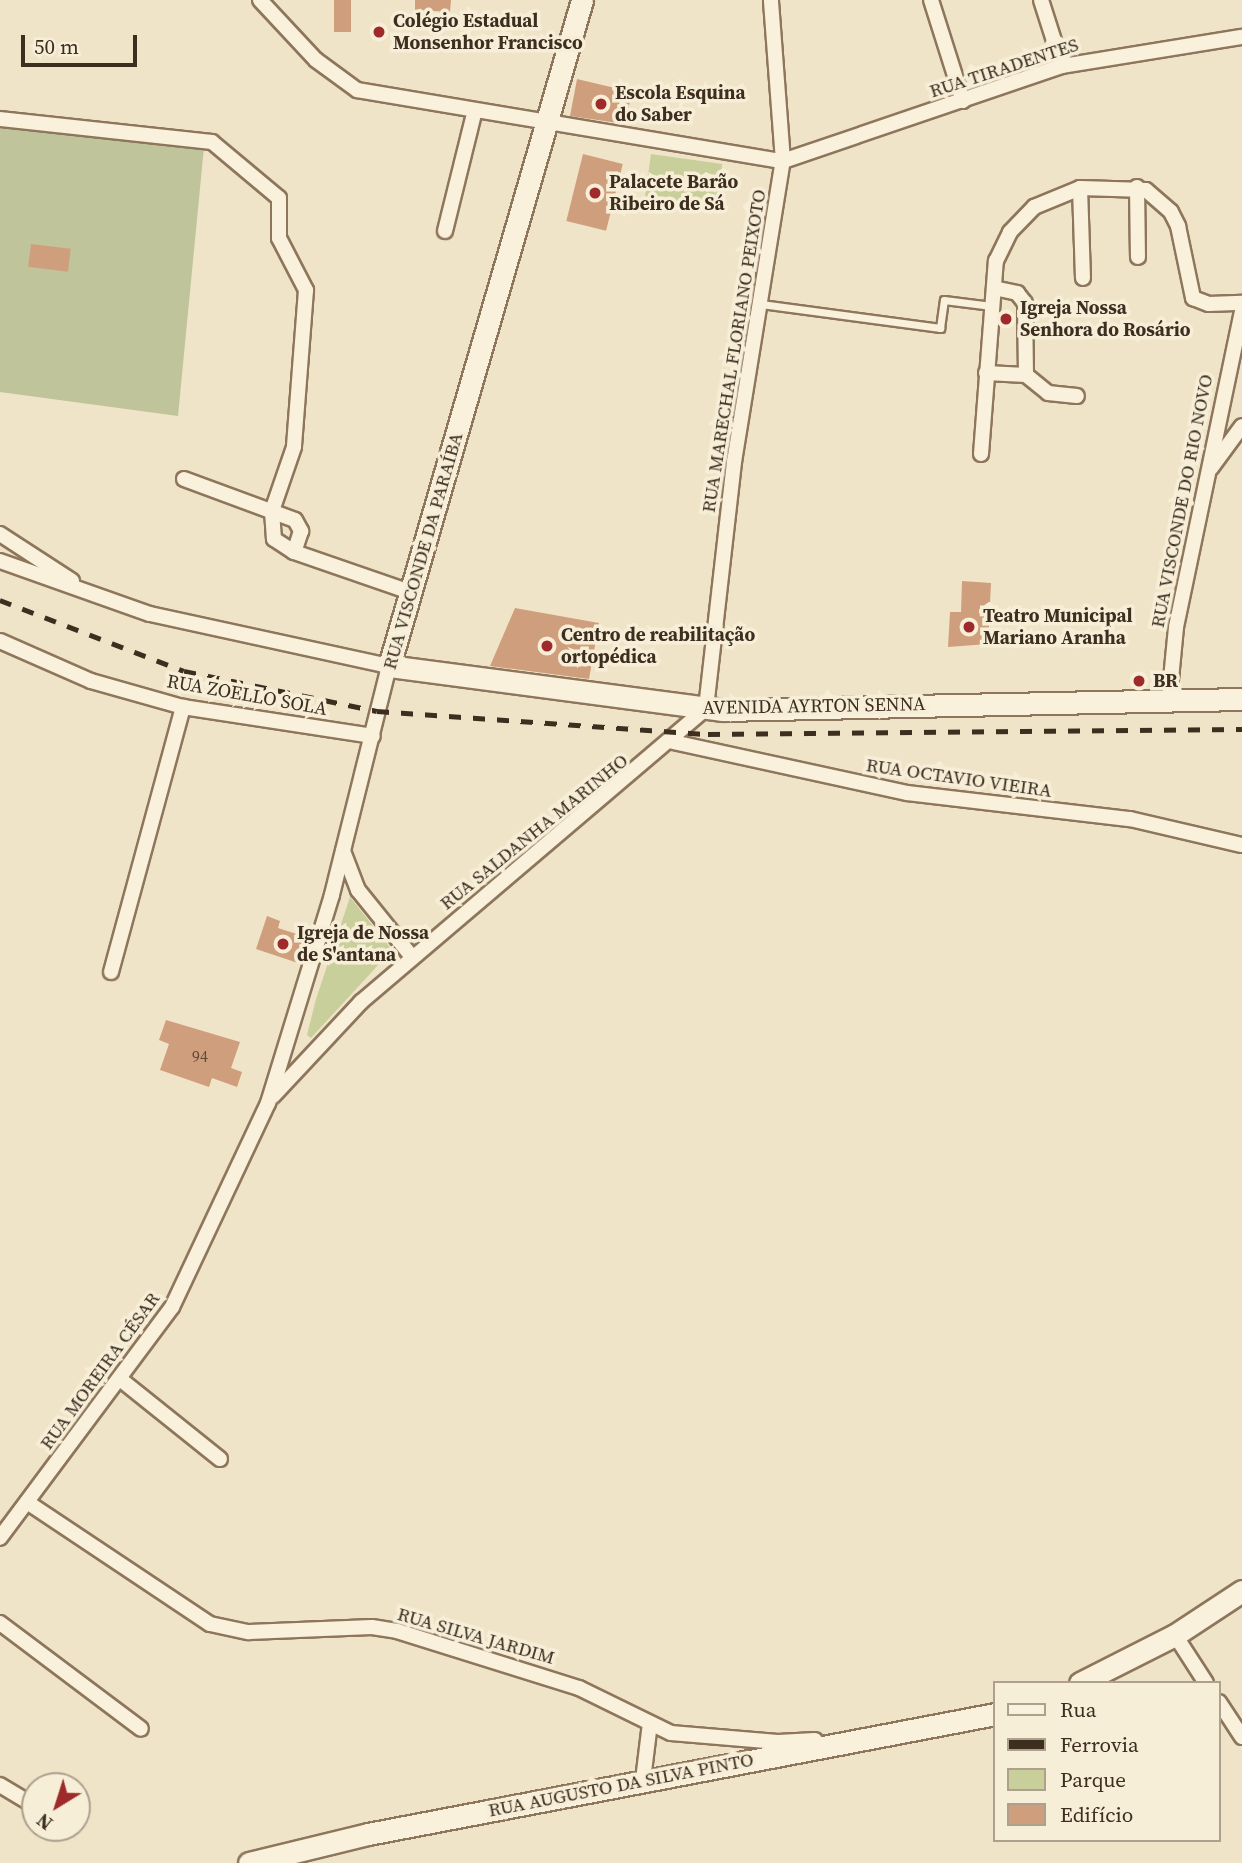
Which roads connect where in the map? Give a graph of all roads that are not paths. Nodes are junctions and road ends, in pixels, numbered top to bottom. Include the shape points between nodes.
1 (260, 0) edge
2 (582, 0) edge
3 (771, 0) edge
4 (931, 0) edge
5 (1041, 0) edge
6 (1242, 37) edge
7 (1062, 66) junction
8 (963, 101) junction
9 (474, 114) junction
10 (0, 119) edge
11 (548, 126) junction
12 (783, 161) junction
13 (1137, 187) junction
14 (1080, 188) junction
15 (445, 231) dead end
16 (1138, 257) dead end
17 (1083, 278) dead end
18 (994, 288) junction
19 (1242, 303) edge
20 (761, 304) junction
21 (992, 306) junction
22 (1242, 310) edge
23 (986, 373) junction
24 (1026, 375) junction
25 (1077, 396) dead end
26 (1242, 426) edge
27 (981, 454) dead end
28 (1210, 468) junction
29 (184, 479) dead end
30 (272, 511) junction
31 (0, 534) edge
32 (294, 552) junction
33 (0, 561) edge
34 (410, 592) junction
35 (90, 593) junction
36 (0, 641) edge
37 (389, 666) junction
38 (1242, 699) edge
39 (1169, 700) junction
40 (183, 708) junction
41 (706, 708) junction
42 (373, 736) junction
43 (673, 742) junction
44 (1242, 845) edge
45 (343, 850) junction
46 (358, 890) junction
47 (332, 895) junction
48 (412, 957) junction
49 (111, 972) dead end
50 (268, 1103) junction
51 (120, 1379) junction
52 (220, 1459) dead end
53 (27, 1502) junction
54 (0, 1538) edge
55 (1242, 1591) edge
56 (0, 1623) edge
57 (1175, 1635) junction
58 (1084, 1681) edge
59 (1205, 1681) edge
60 (1221, 1705) edge
61 (993, 1714) edge
62 (650, 1723) junction
63 (141, 1730) dead end
64 (879, 1736) junction
65 (1242, 1737) edge
66 (643, 1780) junction
67 (0, 1785) edge
68 (21, 1798) edge
69 (249, 1863) edge

1 - 9 street via 346,85
2 - 11 main road, RUA VISCONDE DA PARAÍBA
3 - 12 street, RUA MARECHAL FLORIANO PEIXOTO
4 - 8 street
5 - 7 street
6 - 7 street, RUA TIRADENTES
7 - 8 street, RUA TIRADENTES
8 - 12 street, RUA TIRADENTES
9 - 11 street
9 - 15 street
10 - 30 street via 212,142 279,198 279,238 306,290 294,447
11 - 12 street
11 - 34 main road, RUA VISCONDE DA PARAÍBA
12 - 20 street, RUA MARECHAL FLORIANO PEIXOTO
13 - 14 street
13 - 16 street
13 - 19 street via 1171,212 1193,298
14 - 17 street
14 - 18 street via 1034,208 1010,232 996,261
18 - 21 street
18 - 24 street via 1017,293 1025,303
20 - 21 lane via 940,328 944,300
20 - 41 street, RUA MARECHAL FLORIANO PEIXOTO via 734,462
21 - 23 street
22 - 28 street, RUA VISCONDE DO RIO NOVO
23 - 24 street
23 - 27 street
24 - 25 street via 1048,393
26 - 28 street
28 - 39 street, RUA VISCONDE DO RIO NOVO via 1176,627
29 - 30 street
30 - 32 street via 275,539
30 - 32 street via 299,524
31 - 35 street
32 - 34 street
33 - 35 street
34 - 37 main road, RUA VISCONDE DA PARAÍBA
35 - 37 street via 172,619
36 - 40 street, RUA ZOELLO SOLA via 91,681
37 - 41 main road, AVENIDA AYRTON SENNA
37 - 42 street, RUA VISCONDE DA PARAÍBA
38 - 39 main road, AVENIDA AYRTON SENNA
39 - 41 main road, AVENIDA AYRTON SENNA
40 - 42 street, RUA ZOELLO SOLA
40 - 49 street
41 - 43 street, RUA SALDANHA MARINHO
42 - 45 street, RUA VISCONDE DA PARAÍBA
43 - 44 street, RUA OCTAVIO VIEIRA via 907,793 1130,819
43 - 48 street, RUA SALDANHA MARINHO
45 - 46 street
45 - 47 street, RUA VISCONDE DA PARAÍBA
46 - 47 street
46 - 48 street
47 - 50 street, RUA VISCONDE DA PARAÍBA
48 - 50 street, RUA SALDANHA MARINHO via 329,1032
50 - 51 street, RUA MOREIRA CÉSAR via 190,1274
51 - 52 street
51 - 53 street, RUA MOREIRA CÉSAR
53 - 54 street, RUA MOREIRA CÉSAR
53 - 62 street, RUA SILVA JARDIM via 210,1624 249,1632 372,1627 397,1631 579,1688
55 - 57 main road
56 - 63 street
57 - 58 main road
57 - 59 street
60 - 65 street
61 - 64 main road, RUA AUGUSTO DA SILVA PINTO
62 - 64 street, RUA SILVA JARDIM via 671,1732 743,1741
62 - 66 street
64 - 66 main road, RUA AUGUSTO DA SILVA PINTO
66 - 69 main road, RUA AUGUSTO DA SILVA PINTO
67 - 68 street

